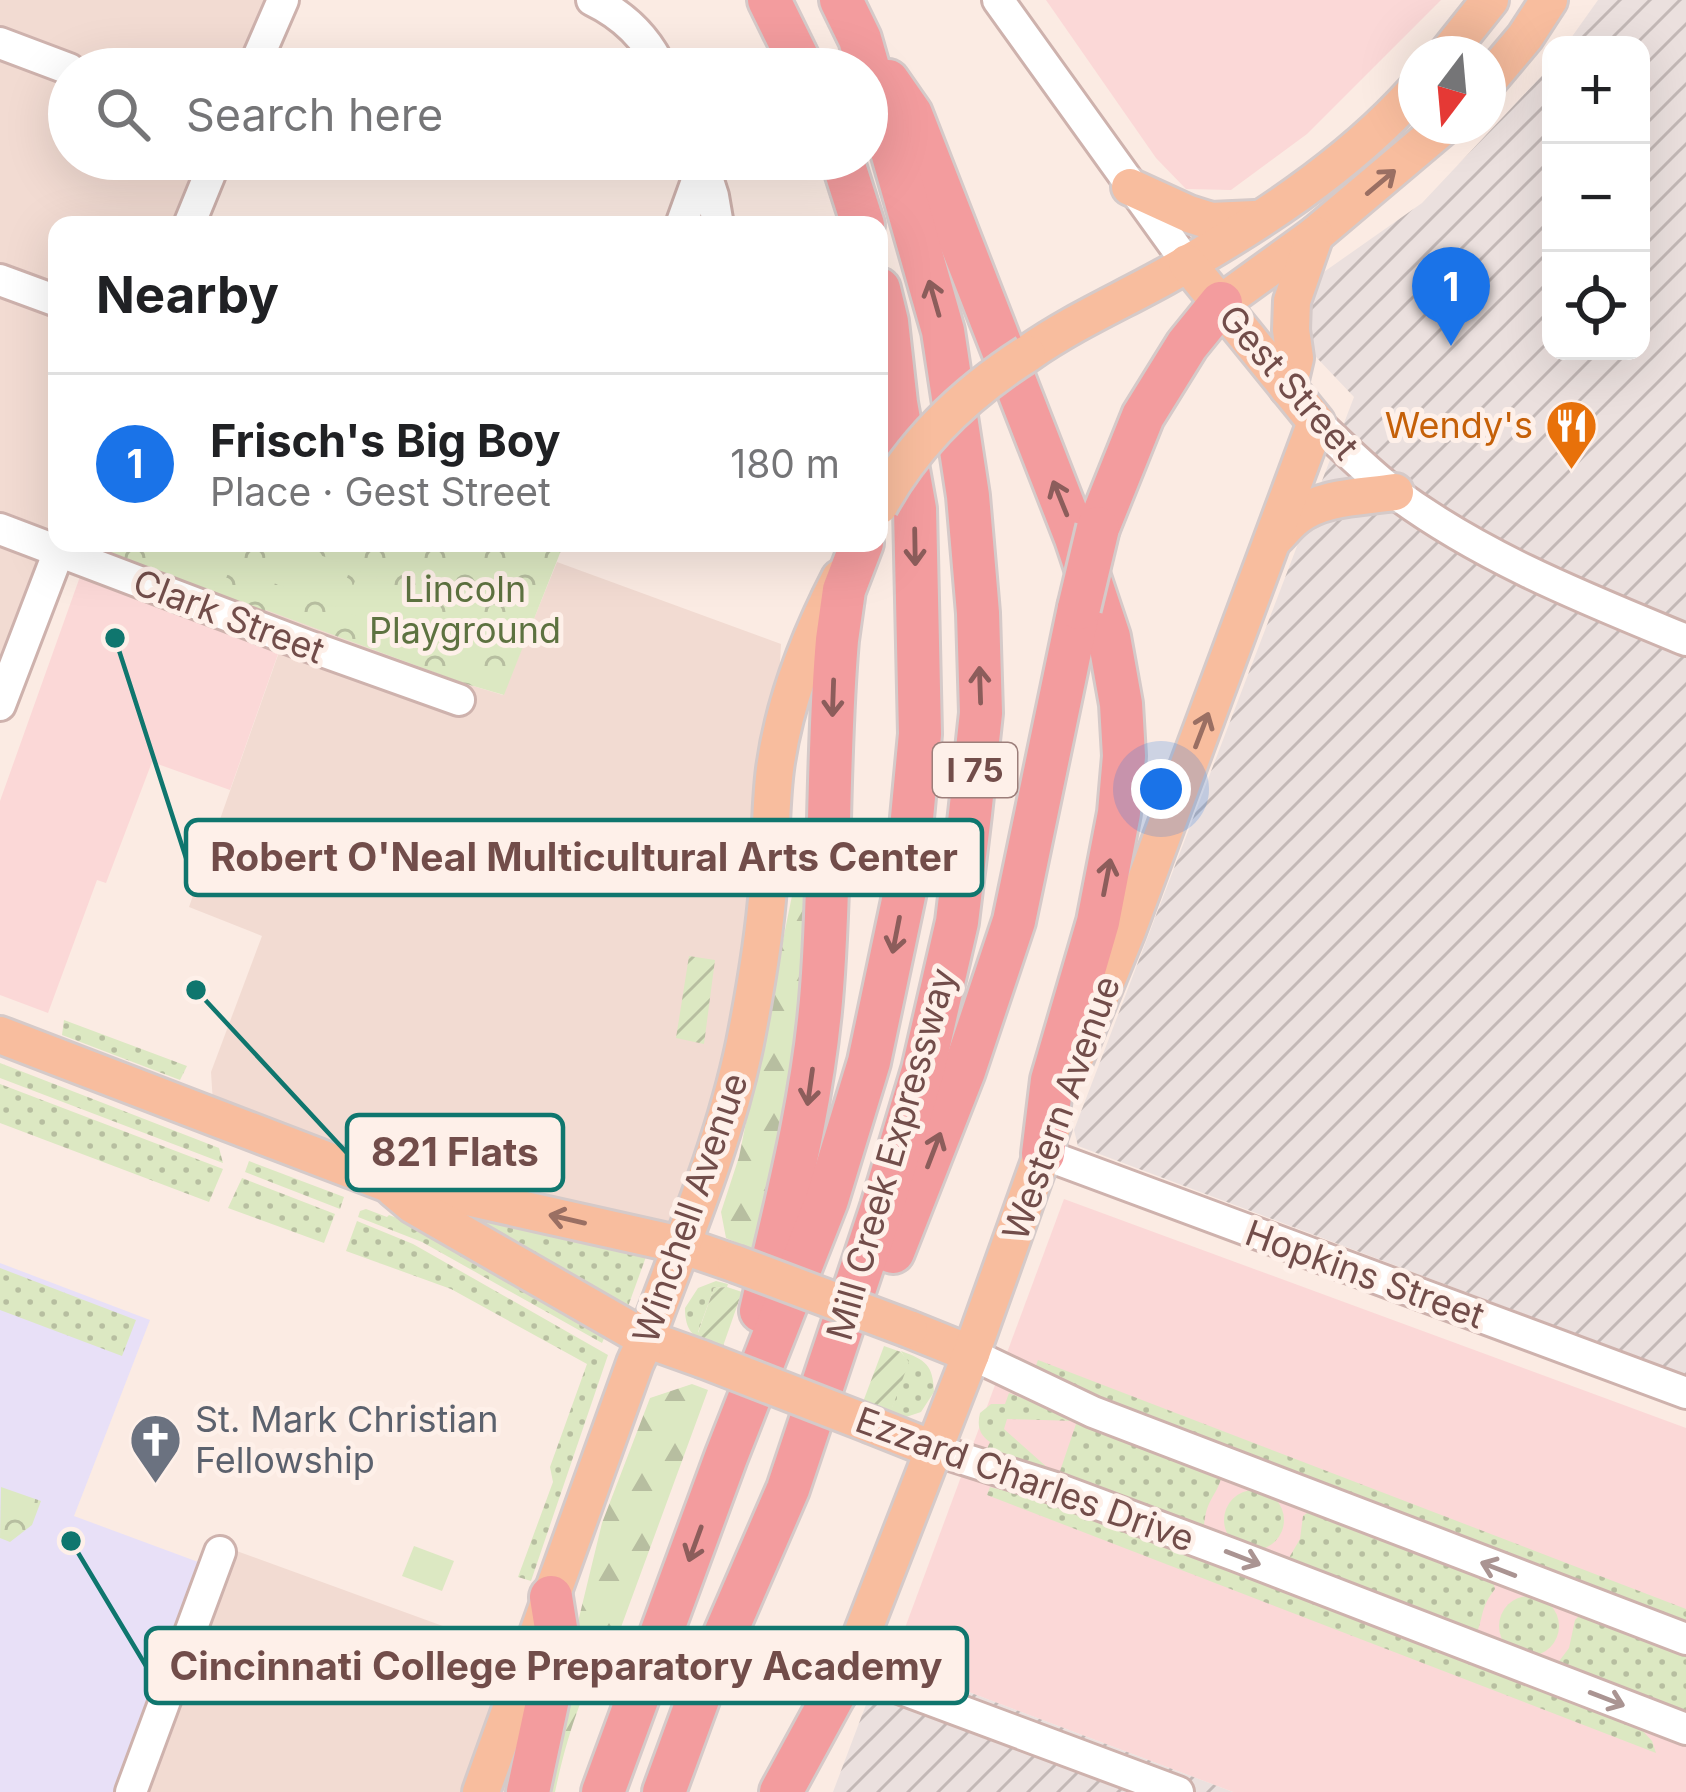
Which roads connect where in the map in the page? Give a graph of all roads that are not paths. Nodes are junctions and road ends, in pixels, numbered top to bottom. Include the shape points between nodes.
1 (283, 0) edge
2 (592, 0) edge
3 (769, 0) edge
4 (842, 0) edge
5 (998, 0) edge
6 (1490, 0) edge
7 (1550, 0) edge
8 (1462, 36) edge
9 (860, 39) junction
10 (0, 43) edge
11 (262, 48) edge
12 (648, 48) edge
13 (793, 48) edge
14 (863, 48) edge
15 (866, 48) edge
16 (1506, 60) edge
17 (48, 61) edge
18 (888, 81) edge
19 (1398, 108) edge
20 (888, 136) edge
21 (1424, 144) edge
22 (207, 180) edge
23 (696, 180) edge
24 (708, 180) edge
25 (849, 180) edge
26 (1130, 187) junction
27 (193, 216) edge
28 (684, 216) edge
29 (716, 216) edge
30 (860, 216) edge
31 (1259, 219) junction
32 (1315, 235) junction
33 (1187, 263) junction
34 (0, 280) edge
35 (48, 298) edge
36 (1221, 303) junction
37 (888, 331) edge
38 (1288, 388) junction
39 (1316, 422) junction
40 (888, 490) edge
41 (1395, 492) junction
42 (0, 529) edge
43 (1275, 538) junction
44 (48, 543) edge
45 (58, 552) edge
46 (73, 552) edge
47 (856, 552) edge
48 (858, 552) edge
49 (1686, 640) edge
50 (459, 700) dead end
51 (0, 705) edge
52 (0, 1035) edge
53 (1043, 1154) junction
54 (386, 1184) junction
55 (681, 1245) junction
56 (646, 1340) junction
57 (971, 1354) junction
58 (1686, 1393) edge
59 (932, 1449) junction
60 (726, 1457) junction
61 (788, 1489) junction
62 (220, 1552) dead end
63 (551, 1597) junction
64 (1686, 1640) edge
65 (848, 1669) junction
66 (1686, 1730) edge
67 (1142, 1786) edge
68 (131, 1792) edge
69 (481, 1792) edge
70 (528, 1792) edge
71 (604, 1792) edge
72 (664, 1792) edge
73 (781, 1792) edge
74 (802, 1792) edge
75 (1178, 1792) edge

1 - 11 street
2 - 12 street via 620,16
3 - 13 highway
4 - 9 highway, Mill Creek Expressway / I 75
5 - 26 street, Gest Street
6 - 8 main road
7 - 16 main road
14 -> 9 highway, Mill Creek Expressway / I 75
15 -> 9 highway
10 - 17 street
53 -> 18 highway via 1052,1080 1099,922 1119,813 1121,704 1076,538 910,114
19 - 31 main road
61 -> 20 highway, Mill Creek Expressway / I 75 via 923,1070 957,922 981,713 968,496 944,331
32 -> 21 main road
22 - 27 street
23 - 28 street
24 - 29 street
25 - 30 highway
26 - 31 main road via 1211,220
26 - 33 street, Gest Street
31 - 33 main road
32 - 36 main road
32 - 38 main road via 1292,301
33 - 36 main road, Gest Street
33 - 40 main road, bridge via 987,380 929,435
34 - 35 street
36 - 38 main road, Gest Street
61 -> 36 highway, bridge via 910,1213 1014,921 1098,528 1143,416
37 -> 60 highway, Mill Creek Expressway / I 75 via 915,509 920,734 905,892 869,1062 827,1200
38 - 39 main road, Gest Street
39 - 41 street, Gest Street
39 - 43 main road, Western Avenue
41 - 43 main road via 1314,506
41 - 49 street, Gest Street via 1526,572
42 - 44 street, Clark Street
53 -> 43 main road, Western Avenue
45 - 51 street
46 - 50 street, Clark Street
47 - 55 main road, Winchell Avenue via 821,615 788,707 744,1046
48 -> 60 highway via 837,640 811,1081
52 - 54 main road, Ezzard Charles Drive
53 - 57 main road, Western Avenue
53 - 58 street, Hopkins Street
55 -> 54 main road, Ezzard Charles Drive
54 - 56 main road, Ezzard Charles Drive
55 - 56 main road, Winchell Avenue
55 - 57 main road, Ezzard Charles Drive, bridge
56 - 59 main road, Ezzard Charles Drive, bridge
56 - 63 main road, Winchell Avenue
57 - 59 main road, Western Avenue
64 -> 57 street, Ezzard Charles Drive via 1093,1412
59 - 65 main road, Western Avenue
59 -> 66 street, Ezzard Charles Drive via 1238,1556
60 -> 71 highway, Mill Creek Expressway / I 75
61 - 72 highway, Mill Creek Expressway / I 75
62 - 68 street
63 - 69 main road, Winchell Avenue
63 - 70 highway via 559,1647
65 - 67 street
65 - 73 highway
65 - 74 main road, Western Avenue
67 - 75 street

